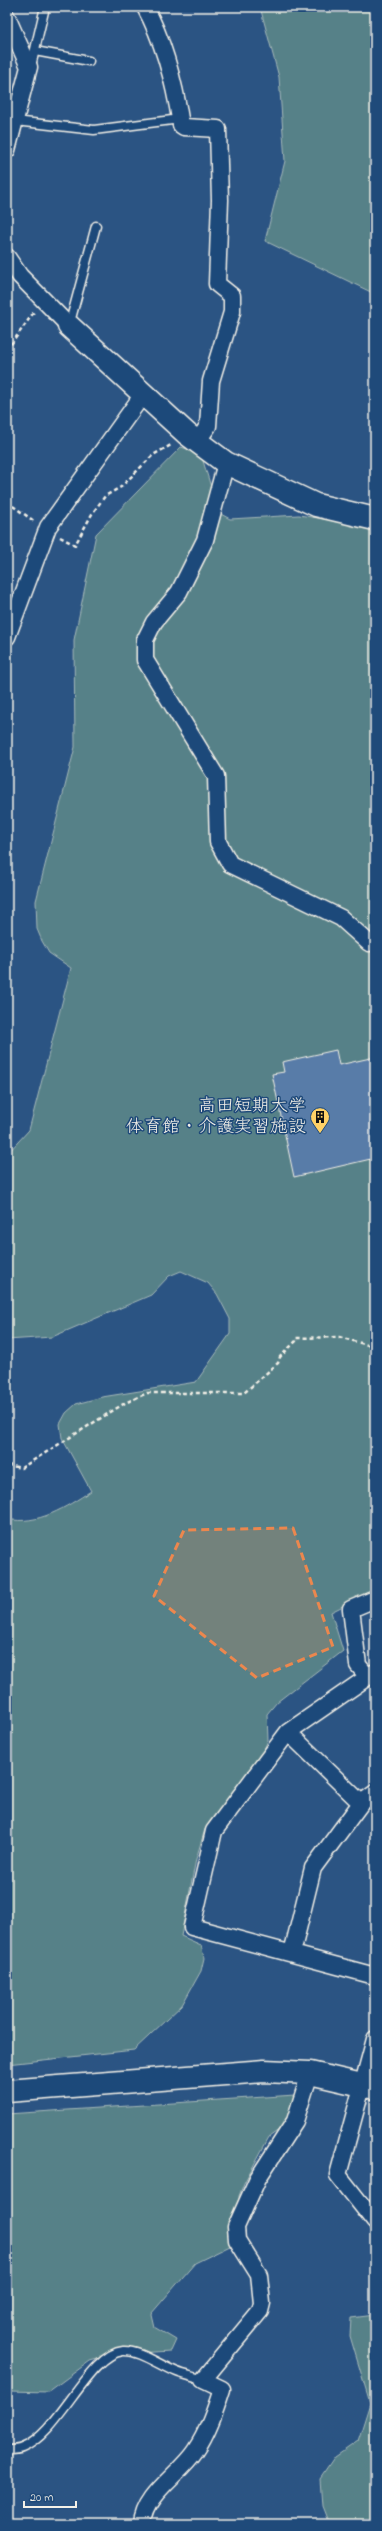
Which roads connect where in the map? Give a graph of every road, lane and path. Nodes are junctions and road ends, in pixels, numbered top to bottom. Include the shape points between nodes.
1 (45, 7) edge
2 (145, 7) edge
3 (7, 18) edge
4 (35, 51) junction
5 (89, 61) dead end
6 (29, 67) junction
7 (180, 119) junction
8 (15, 121) junction
9 (7, 150) edge
10 (96, 226) dead end
11 (7, 257) edge
12 (43, 301) junction
13 (69, 326) junction
14 (7, 350) edge
15 (144, 393) junction
16 (194, 439) junction
17 (226, 463) junction
18 (7, 502) edge
19 (375, 519) edge
20 (47, 530) junction
21 (7, 637) edge
22 (369, 943) dead end
23 (375, 1347) edge
24 (7, 1465) edge
25 (375, 1599) edge
26 (372, 1675) edge
27 (288, 1732) junction
28 (375, 1793) edge
29 (361, 1803) junction
30 (292, 1953) junction
31 (375, 1976) edge
32 (375, 2038) edge
33 (310, 2073) junction
34 (369, 2086) edge
35 (7, 2091) edge
36 (375, 2222) edge
37 (203, 2380) junction
38 (7, 2450) edge
39 (142, 2524) edge

1 - 4 lane
2 - 7 street via 169,71
3 - 6 street
4 - 5 lane
4 - 6 lane
6 - 8 street
7 - 8 lane via 94,130
7 - 16 street via 184,127 218,129 220,200 217,284 232,296 232,312 211,381 208,426
8 - 9 street
10 - 13 lane
11 - 12 street
12 - 13 street
12 - 14 path
13 - 15 street
15 - 16 street
15 - 20 street
16 - 17 street
16 - 20 path via 153,455 121,487 105,496 75,545
17 - 19 street via 316,505
17 - 22 street via 205,540 179,592 154,622 145,640 145,660 216,776 218,842 230,864 340,918
18 - 20 path
20 - 21 street
23 - 24 path via 339,1337 296,1338 278,1363 244,1394 147,1393 125,1403 21,1468
25 - 26 street via 351,1609 358,1665
26 - 27 street
27 - 29 street
27 - 30 street via 214,1831 192,1927
28 - 29 street
29 - 30 street via 313,1868
30 - 31 street
32 - 34 street
33 - 34 street
33 - 35 street via 257,2071
33 - 37 street via 295,2121 261,2172 236,2227 237,2240 259,2275 262,2303 260,2311
34 - 36 street via 338,2175
37 - 38 lane via 137,2354 124,2351 112,2354 102,2362 61,2413 33,2442 21,2449
37 - 39 street via 222,2389 210,2425 189,2460 146,2505

